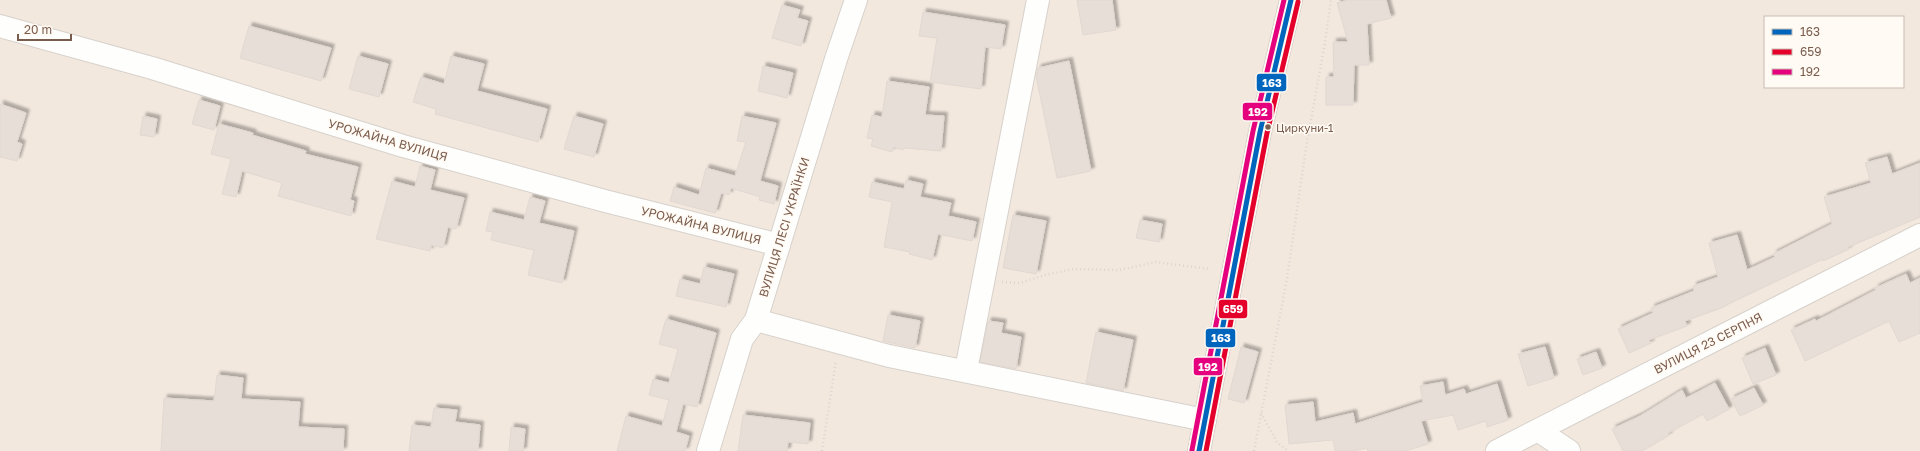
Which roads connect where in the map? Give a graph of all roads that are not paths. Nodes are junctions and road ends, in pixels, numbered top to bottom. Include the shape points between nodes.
1 (856, 0) edge
2 (1038, 0) edge
3 (1290, 0) edge
4 (0, 26) edge
5 (1920, 235) edge
6 (779, 244) junction
7 (756, 320) junction
8 (966, 370) junction
9 (1206, 420) junction
10 (1539, 431) junction
11 (708, 451) edge
12 (1198, 451) edge
13 (1497, 451) edge
14 (1569, 451) edge

1 - 6 street, ВУЛИЦЯ ЛЕСІ УКРАЇНКИ
2 - 8 street
3 - 9 street via 1260,132
4 - 6 street, УРОЖАЙНА ВУЛИЦЯ via 152,68 403,146 605,201
5 - 10 street, ВУЛИЦЯ 23 СЕРПНЯ
6 - 7 street, ВУЛИЦЯ ЛЕСІ УКРАЇНКИ
7 - 8 street via 889,356
7 - 11 street, ВУЛИЦЯ ЛЕСІ УКРАЇНКИ via 742,339
8 - 9 street
9 - 12 street
10 - 13 street, ВУЛИЦЯ 23 СЕРПНЯ
10 - 14 street

